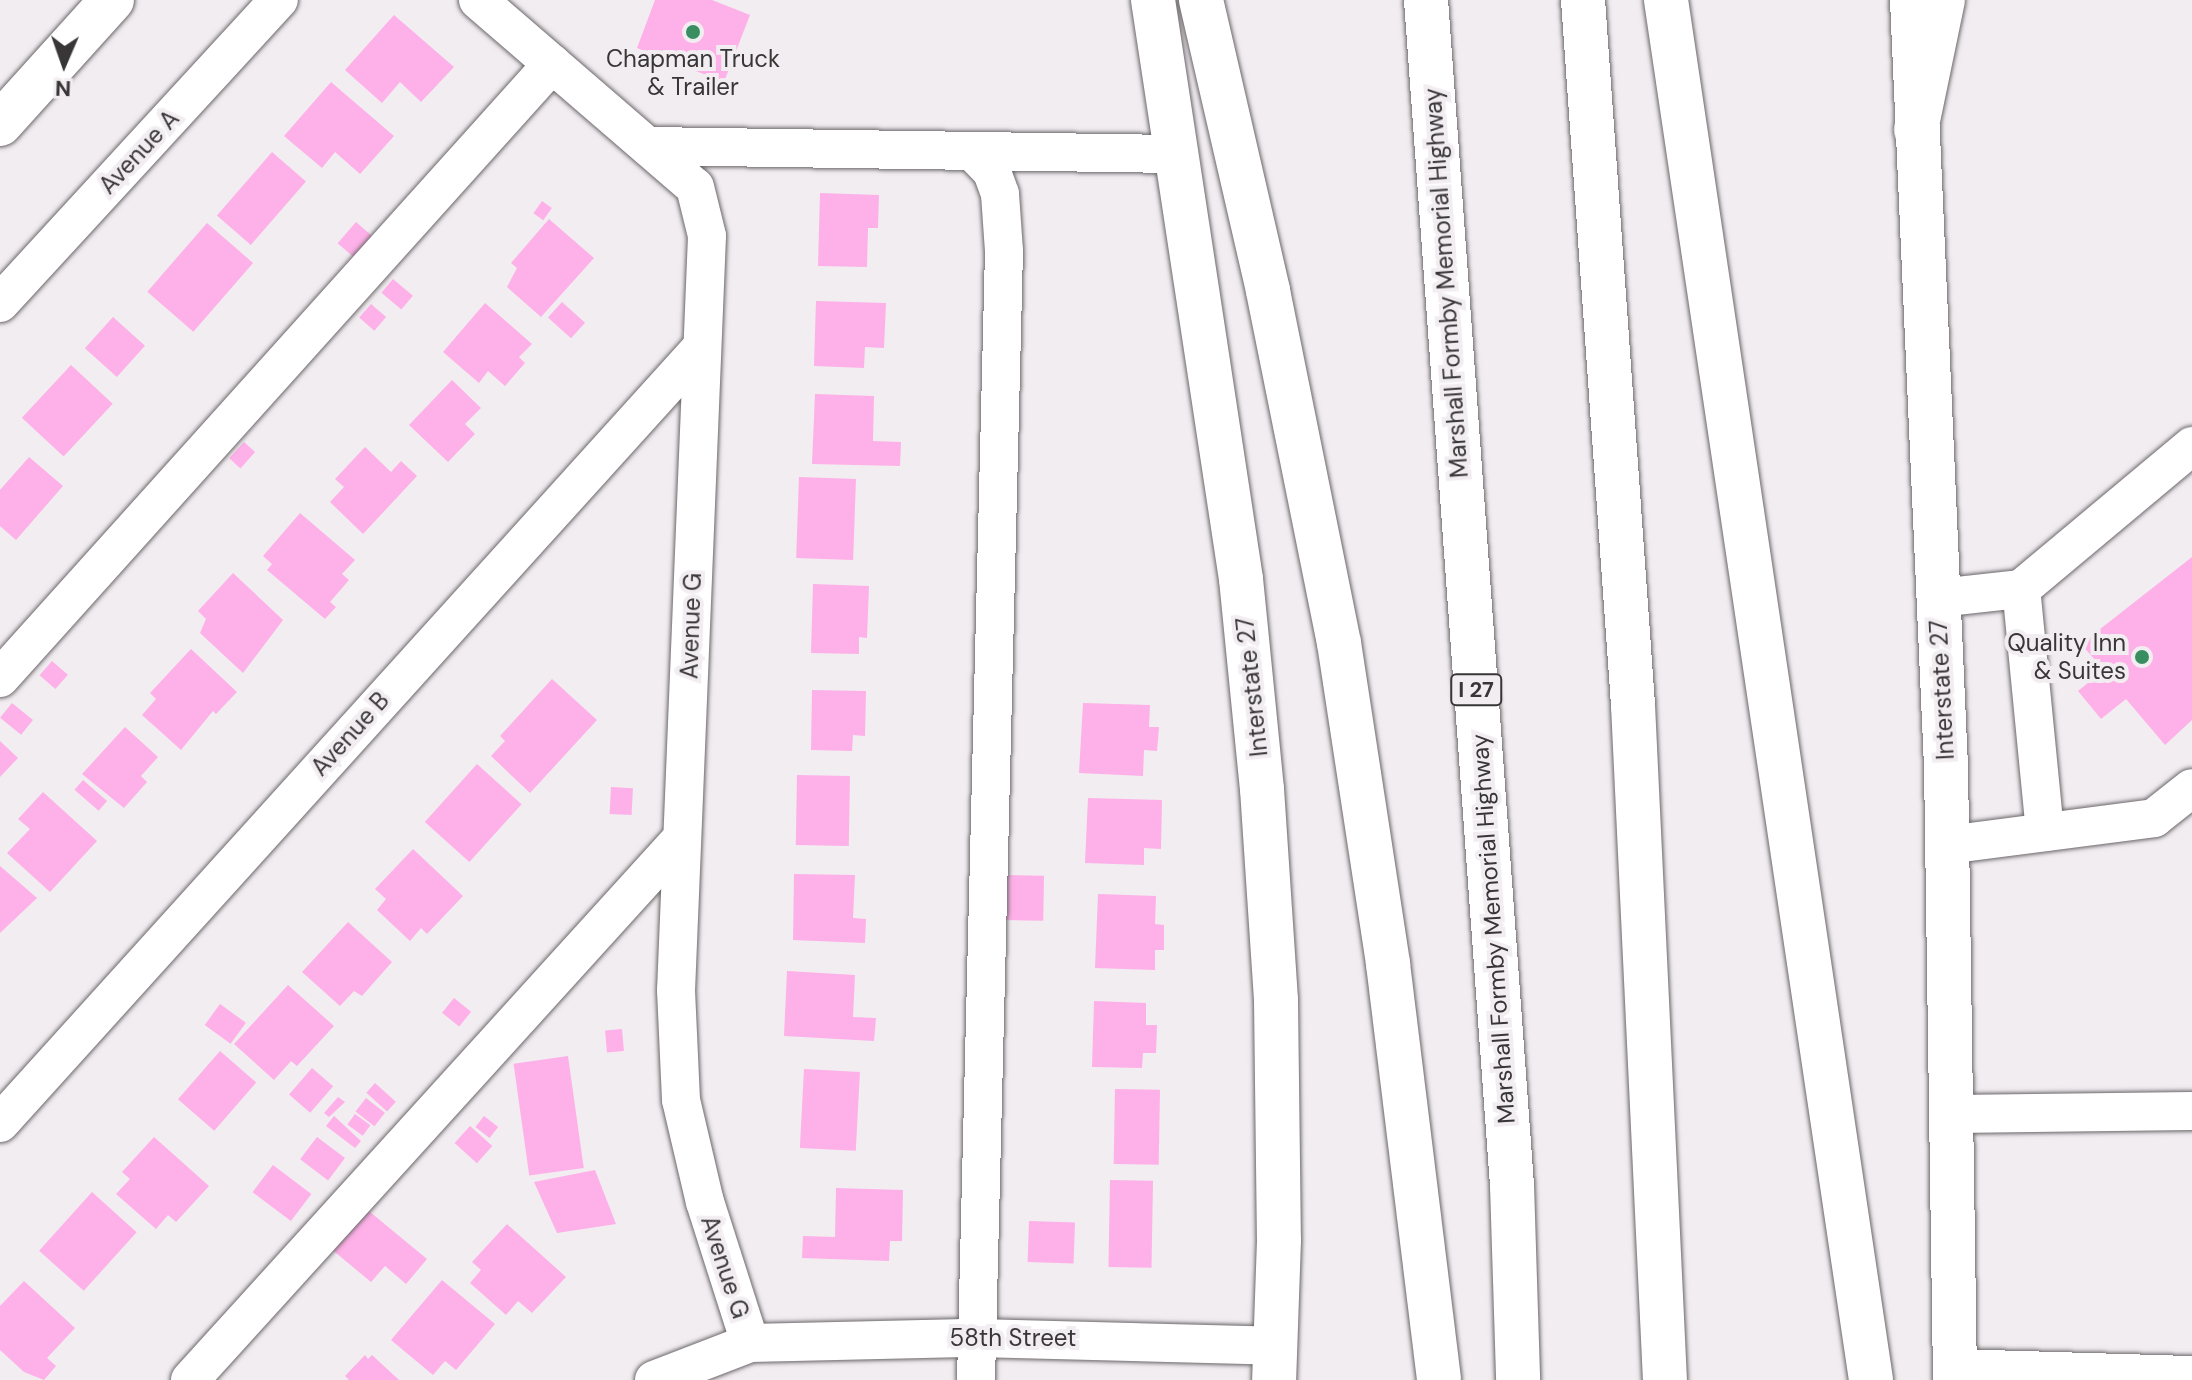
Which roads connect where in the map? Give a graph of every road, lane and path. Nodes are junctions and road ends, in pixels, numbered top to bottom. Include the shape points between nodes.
1 (112, 0) edge
2 (279, 0) edge
3 (478, 0) edge
4 (1153, 0) edge
5 (1201, 0) edge
6 (1426, 0) edge
7 (1583, 0) edge
8 (1666, 0) edge
9 (1912, 0) edge
10 (1943, 0) edge
11 (552, 64) junction
12 (0, 124) edge
13 (1916, 130) junction
14 (648, 146) junction
15 (972, 151) junction
16 (1176, 154) junction
17 (0, 303) edge
18 (702, 347) junction
19 (2192, 446) edge
20 (2021, 589) junction
21 (1938, 598) junction
22 (0, 678) edge
23 (2192, 788) edge
24 (2045, 832) junction
25 (682, 838) junction
26 (1947, 845) junction
27 (2192, 1111) edge
28 (1954, 1114) junction
29 (0, 1123) edge
30 (977, 1338) junction
31 (750, 1343) junction
32 (1275, 1363) edge
33 (1954, 1374) edge
34 (2192, 1375) edge
35 (2143, 1377) edge
36 (190, 1380) edge
37 (654, 1380) edge
38 (976, 1380) edge
39 (1439, 1380) edge
40 (1518, 1380) edge
41 (1665, 1380) edge
42 (1871, 1380) edge

1 - 12 main road
2 - 17 street, Avenue A
3 - 11 street, Avenue G
4 - 16 main road, Interstate 27
5 - 39 main road via 1268,291 1339,643 1388,964
6 - 40 main road, Marshall Formby Memorial Highway / I 27 via 1512,1185
7 - 41 main road via 1633,705
8 - 42 main road
9 - 13 main road, Interstate 27
10 - 13 main road
11 - 14 street, Avenue G
11 - 22 street
13 - 21 main road, Interstate 27
14 - 15 street
14 - 18 street, Avenue G via 695,187 707,236
15 - 16 street
15 - 30 street via 992,172 1000,194 1004,251
16 - 32 main road, Interstate 27 via 1241,579 1262,789 1276,1000
18 - 25 street, Avenue G
18 - 29 street, Avenue B
19 - 20 street
20 - 21 street
20 - 24 street
21 - 26 main road, Interstate 27
23 - 24 street via 2154,818
24 - 26 street
25 - 31 street, Avenue G via 676,990 681,1100 705,1202
25 - 36 street
26 - 28 main road, Interstate 27
27 - 28 street
28 - 33 main road, Interstate 27
30 - 31 street, 58th Street
30 - 32 street, 58th Street
30 - 38 street
31 - 37 street, 58th Street
33 - 35 street
34 - 35 street

